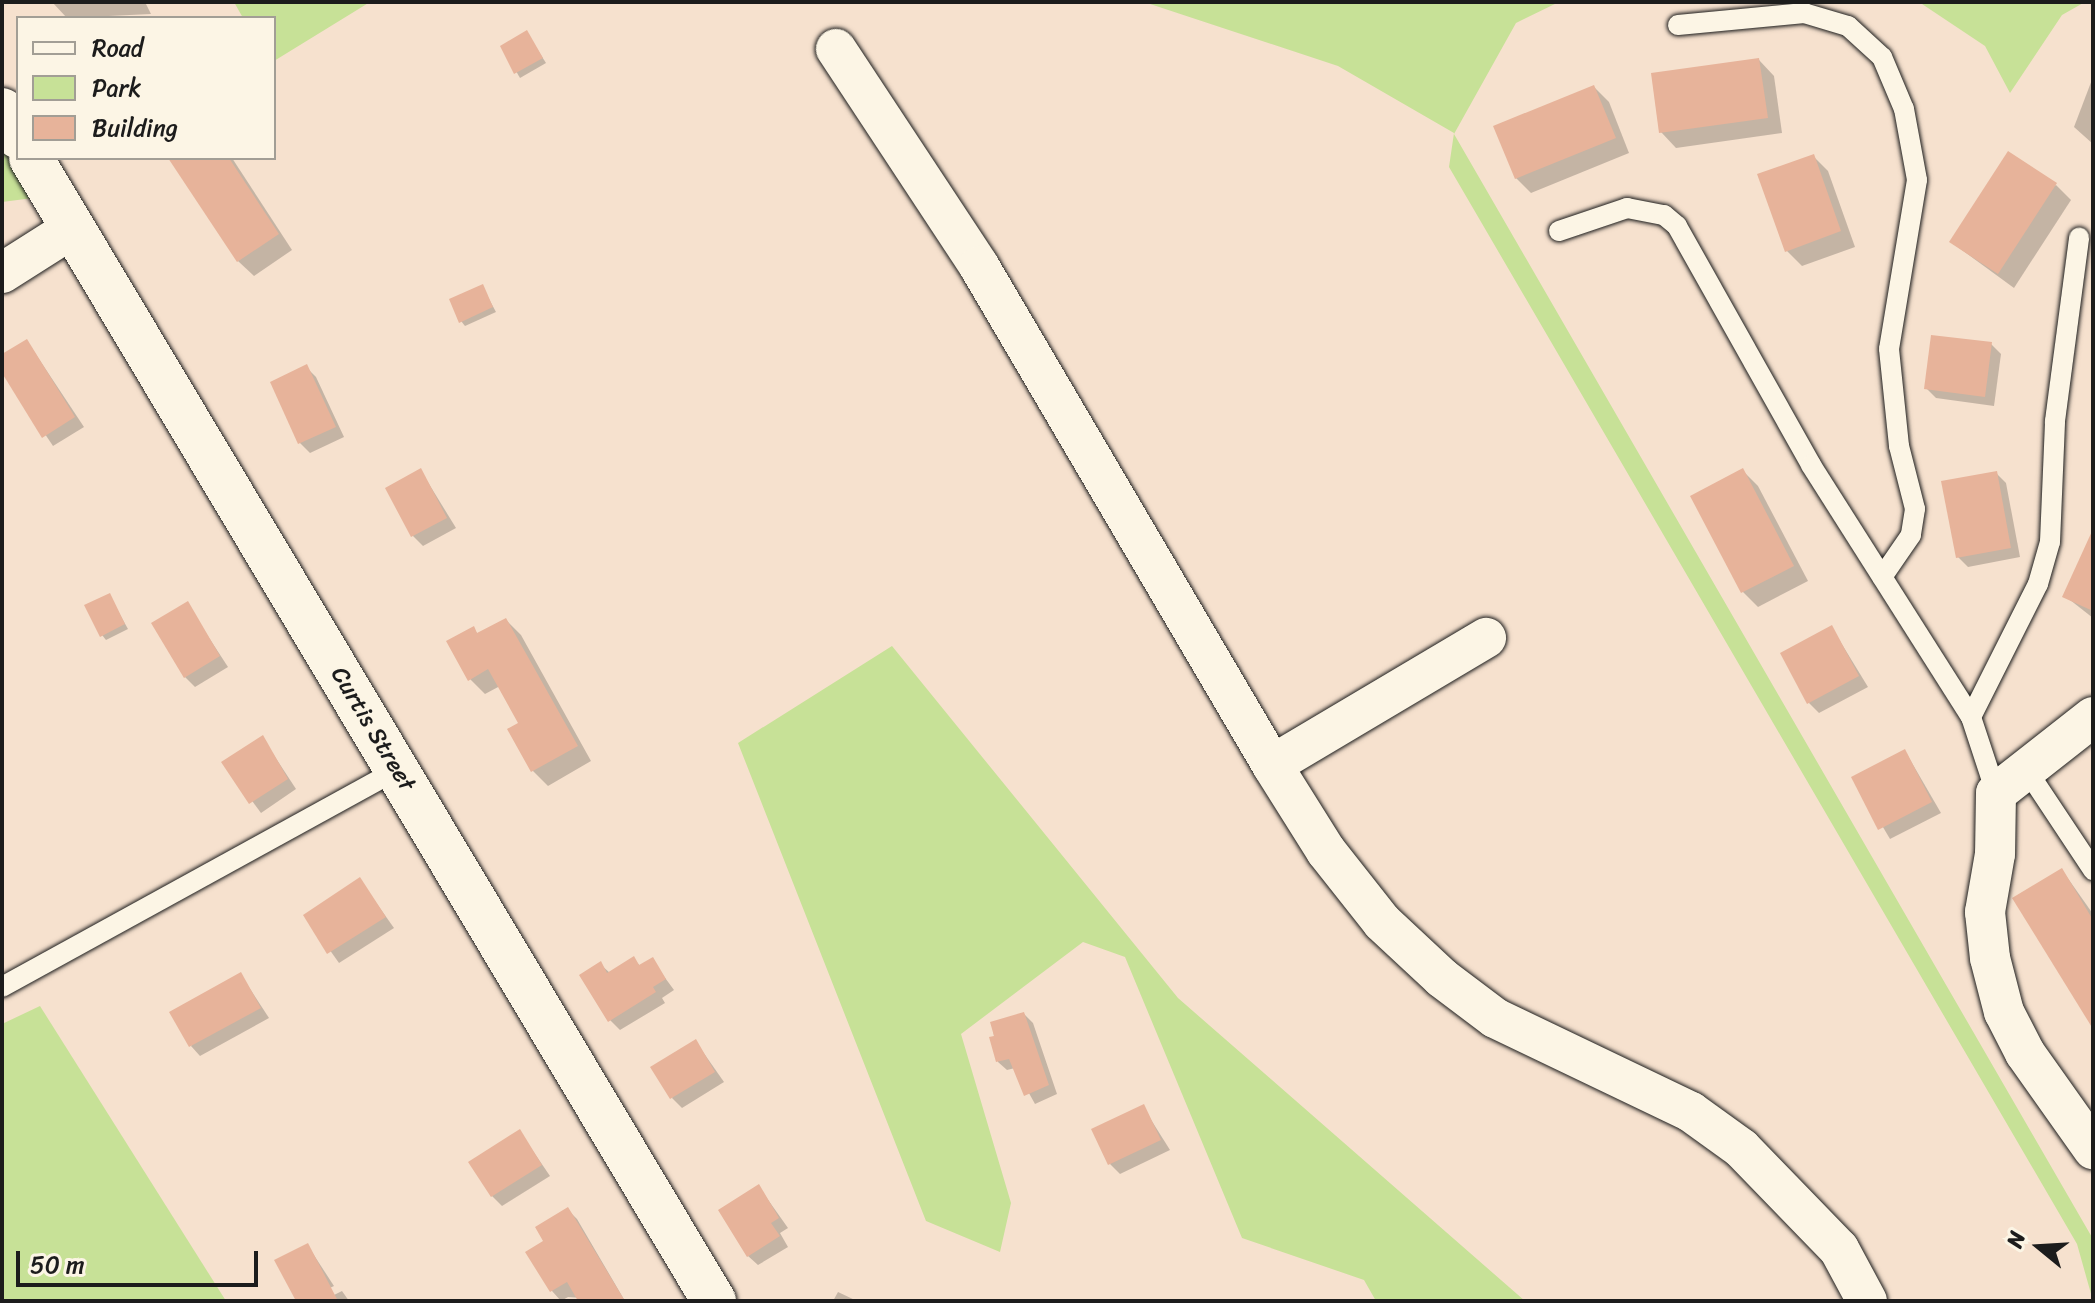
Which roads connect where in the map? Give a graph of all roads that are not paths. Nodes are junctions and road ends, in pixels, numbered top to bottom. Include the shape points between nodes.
1 (1678, 25) dead end
2 (836, 49) dead end
3 (2, 110) edge
4 (16, 134) edge
5 (32, 160) edge
6 (73, 228) junction
7 (1559, 231) dead end
8 (2079, 238) dead end
9 (2, 273) edge
10 (1882, 577) junction
11 (1486, 638) dead end
12 (1971, 717) junction
13 (2093, 717) edge
14 (1272, 765) junction
15 (397, 770) junction
16 (2010, 780) junction
17 (2093, 870) edge
18 (2, 987) edge
19 (2093, 1149) edge
20 (714, 1301) edge
21 (1867, 1301) edge

1 - 10 lane via 1804,13 1848,26 1882,57 1904,109 1917,180 1889,349 1899,446 1915,509 1900,559
2 - 14 street via 979,266
3 - 4 street
5 - 6 street, Curtis Street
6 - 9 street
6 - 15 street, Curtis Street
7 - 10 lane via 1627,208 1664,215 1677,226 1811,465
8 - 12 lane via 2055,421 2050,542 2038,584
10 - 12 lane
11 - 14 street
12 - 16 lane
13 - 16 street
14 - 21 street via 1326,851 1382,922 1442,978 1495,1018 1691,1112 1741,1148 1839,1249
15 - 18 lane
15 - 20 street, Curtis Street
16 - 17 lane
16 - 19 street via 1985,912 1993,971 2025,1053

